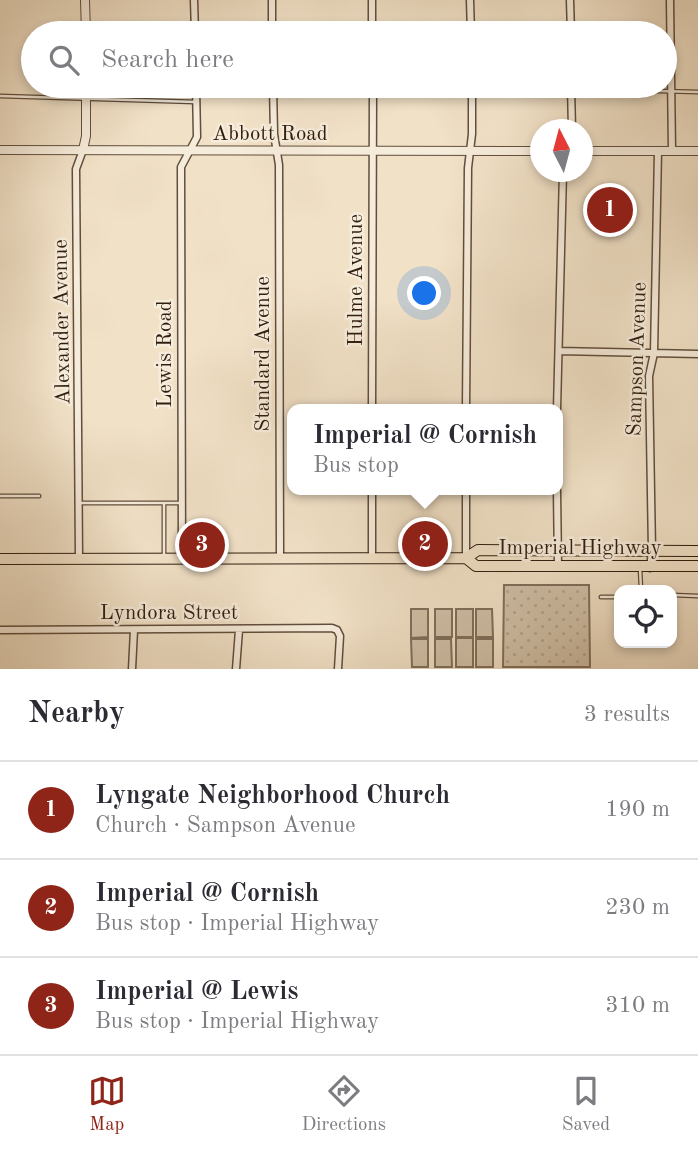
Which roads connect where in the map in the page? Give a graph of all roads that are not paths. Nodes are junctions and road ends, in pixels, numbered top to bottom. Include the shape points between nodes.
1 (85, 0) edge
2 (194, 0) edge
3 (272, 0) edge
4 (372, 0) edge
5 (470, 0) edge
6 (570, 0) edge
7 (670, 0) edge
8 (86, 21) edge
9 (195, 21) edge
10 (272, 21) edge
11 (372, 21) edge
12 (471, 21) edge
13 (571, 21) edge
14 (670, 21) edge
15 (677, 91) edge
16 (698, 92) edge
17 (0, 96) edge
18 (21, 97) edge
19 (57, 98) edge
20 (197, 98) edge
21 (273, 98) edge
22 (373, 98) edge
23 (472, 98) edge
24 (572, 98) edge
25 (672, 98) edge
26 (86, 99) junction
27 (197, 102) junction
28 (572, 119) edge
29 (0, 150) edge
30 (83, 150) junction
31 (188, 150) junction
32 (277, 150) junction
33 (373, 150) junction
34 (470, 151) junction
35 (530, 151) edge
36 (593, 151) edge
37 (658, 151) junction
38 (672, 151) junction
39 (698, 151) edge
40 (563, 182) edge
41 (559, 351) junction
42 (654, 353) junction
43 (698, 354) edge
44 (372, 404) edge
45 (467, 404) edge
46 (557, 404) edge
47 (372, 495) edge
48 (466, 495) edge
49 (557, 495) edge
50 (0, 496) edge
51 (39, 496) dead end
52 (78, 503) junction
53 (164, 503) junction
54 (182, 503) junction
55 (557, 551) junction
56 (652, 551) junction
57 (698, 551) edge
58 (280, 558) junction
59 (372, 558) junction
60 (466, 558) junction
61 (0, 559) edge
62 (79, 559) junction
63 (164, 559) junction
64 (182, 559) junction
65 (698, 566) edge
66 (558, 567) junction
67 (645, 568) junction
68 (642, 585) edge
69 (677, 596) edge
70 (698, 596) edge
71 (601, 597) dead end
72 (614, 597) edge
73 (0, 630) edge
74 (134, 630) junction
75 (239, 630) junction
76 (132, 669) edge
77 (236, 669) edge
78 (338, 669) edge

1 - 8 street
2 - 9 street
3 - 10 street
4 - 11 street
5 - 12 street
6 - 13 street
7 - 14 street
15 - 16 lane
17 - 18 lane
19 - 26 lane
20 - 27 street, Lewis Road
21 - 32 street, Standard Avenue
22 - 33 street, Hulme Avenue
23 - 34 street
24 - 28 street
25 - 38 street
26 - 27 lane
26 - 30 street, Alexander Avenue
27 - 31 street, Lewis Road via 197,137
29 - 30 street, Abbott Road
30 - 31 street, Abbott Road
30 - 52 street, Alexander Avenue via 76,169
31 - 32 street, Abbott Road
31 - 54 street, Lewis Road via 181,167
32 - 33 street, Abbott Road
32 - 58 street, Standard Avenue
33 - 34 street, Abbott Road
33 - 44 street, Hulme Avenue
34 - 35 street, Abbott Road
34 - 45 street
36 - 37 street
37 - 38 street
37 - 42 street, Sampson Avenue
38 - 39 street
40 - 41 street
41 - 42 street
41 - 46 street
42 - 43 street
42 - 56 street, Sampson Avenue via 649,376
47 - 59 street
48 - 60 street
49 - 55 street
50 - 51 lane
52 - 53 lane
52 - 62 street, Alexander Avenue
53 - 54 lane
53 - 63 lane
54 - 64 street, Lewis Road
55 - 56 main road, Imperial Highway
55 - 60 main road, Imperial Highway via 478,550
55 - 66 street
56 - 57 main road, Imperial Highway
56 - 67 street, Sampson Avenue
58 - 59 main road, Imperial Highway
58 - 64 main road, Imperial Highway
59 - 60 main road, Imperial Highway
60 - 66 main road, Imperial Highway via 476,566
61 - 62 main road, Imperial Highway
62 - 63 main road, Imperial Highway
63 - 64 main road, Imperial Highway
65 - 67 main road, Imperial Highway
66 - 67 main road, Imperial Highway
67 - 68 lane
69 - 70 lane
71 - 72 lane
73 - 74 street, Lyndora Street
74 - 75 street, Lyndora Street
74 - 76 street
75 - 77 street
75 - 78 street, Lyndora Street via 337,630

